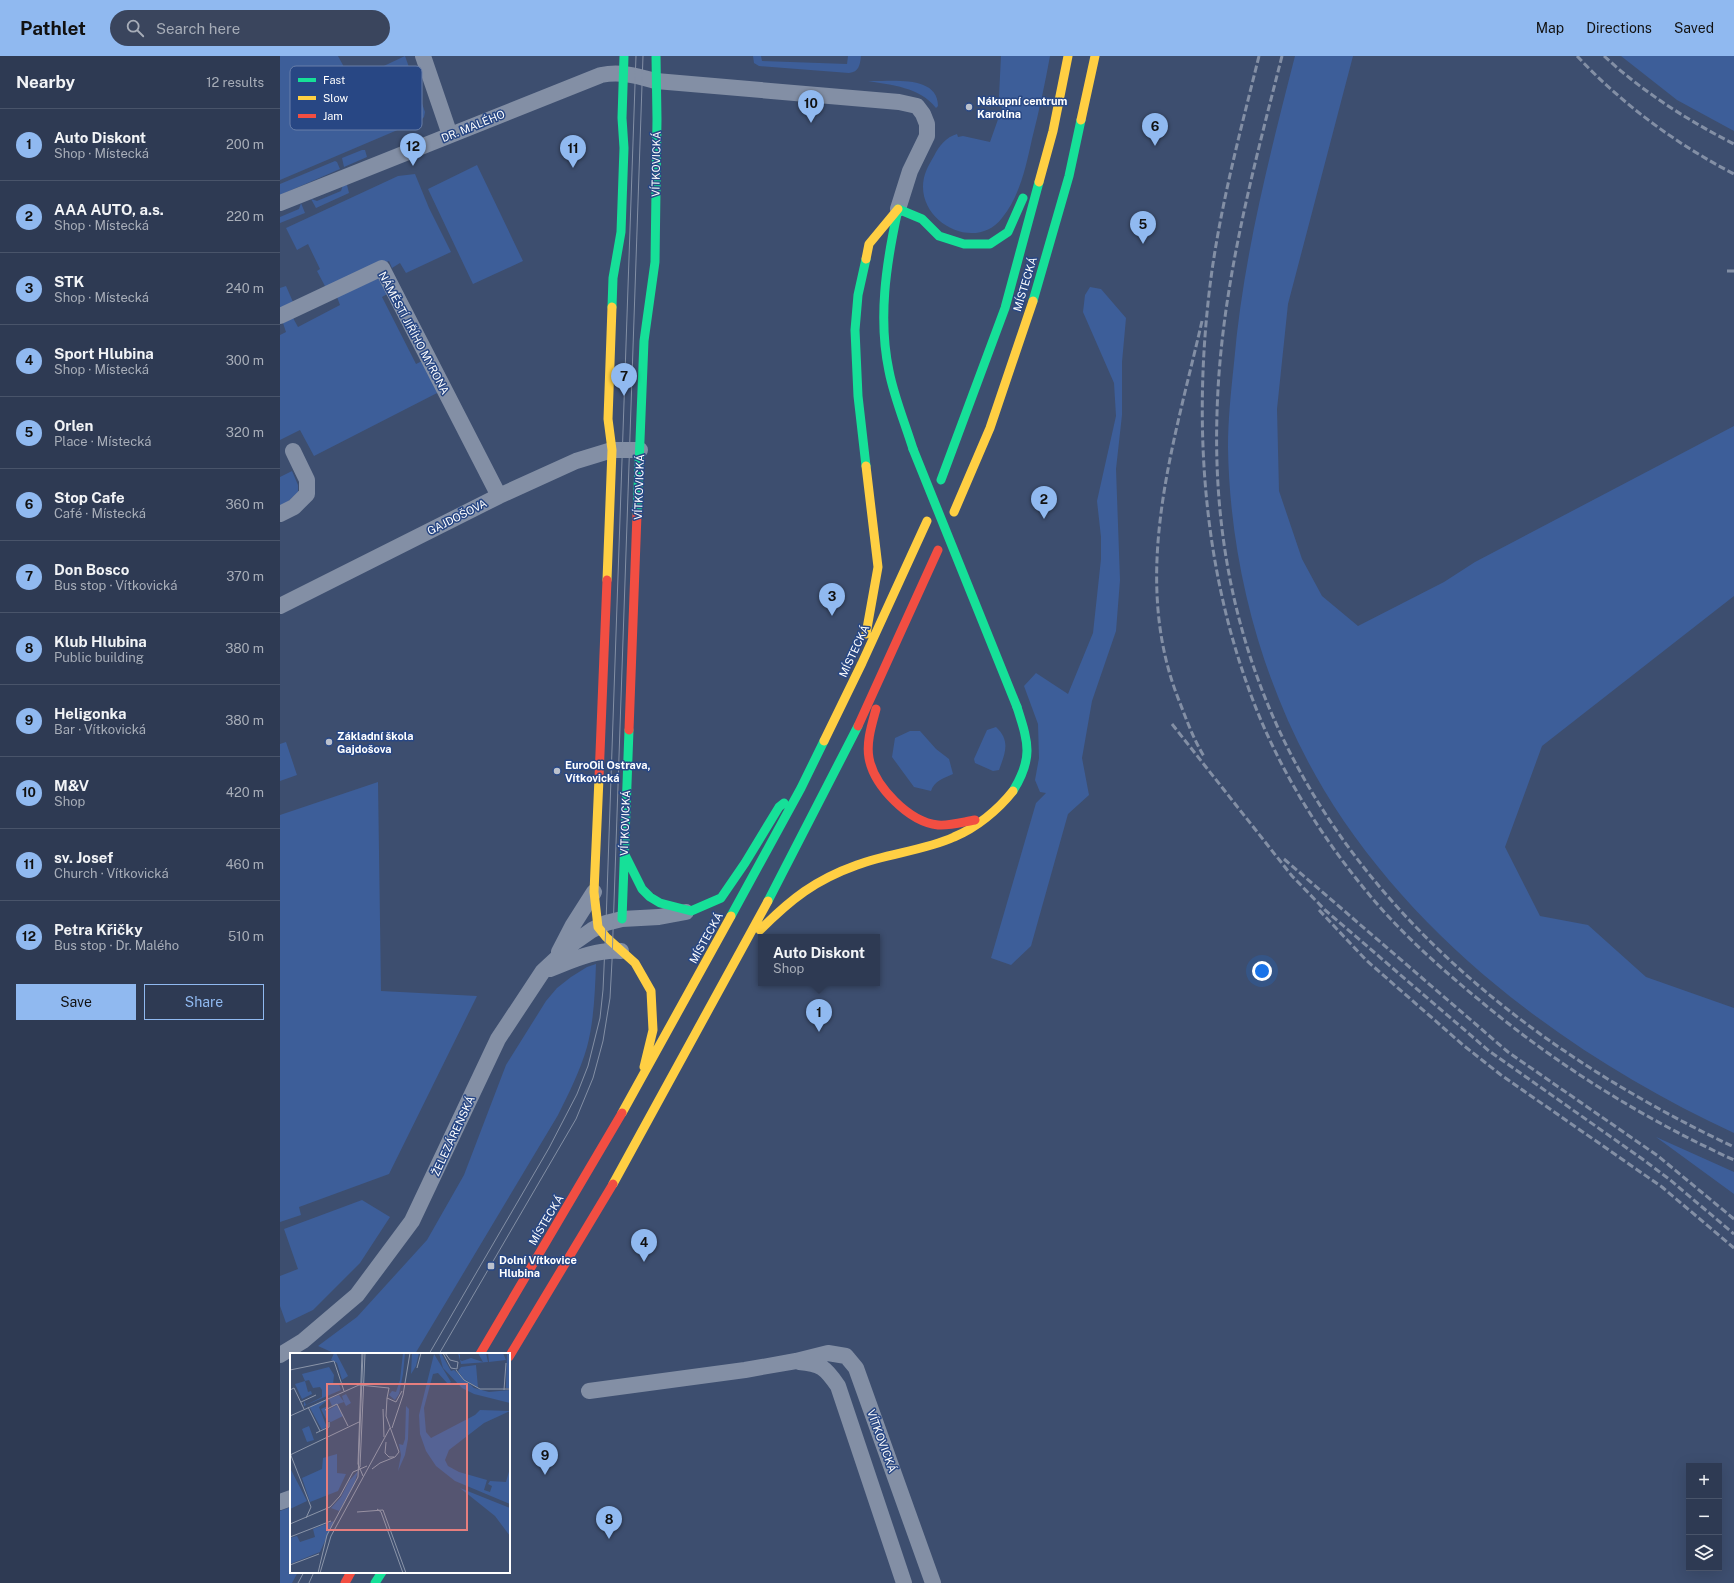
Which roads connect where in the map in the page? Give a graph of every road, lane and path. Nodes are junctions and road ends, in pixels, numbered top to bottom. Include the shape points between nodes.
1 (423, 56) edge
2 (624, 56) edge
3 (656, 56) edge
4 (1068, 56) edge
5 (1095, 56) edge
6 (624, 73) junction
7 (656, 81) junction
8 (1052, 131) junction
9 (450, 135) junction
10 (280, 204) edge
11 (898, 209) junction
12 (280, 316) edge
13 (612, 450) junction
14 (640, 450) junction
15 (293, 451) dead end
16 (941, 480) dead end
17 (499, 496) junction
18 (954, 512) dead end
19 (280, 514) edge
20 (927, 520) dead end
21 (938, 550) dead end
22 (280, 606) edge
23 (862, 663) junction
24 (886, 667) junction
25 (801, 788) junction
26 (988, 818) junction
27 (624, 853) junction
28 (594, 892) junction
29 (691, 911) junction
30 (622, 919) junction
31 (598, 927) junction
32 (745, 945) junction
33 (621, 951) junction
34 (556, 959) junction
35 (543, 971) junction
36 (641, 1080) junction
37 (481, 1353) edge
38 (280, 1355) edge
39 (510, 1355) edge
40 (796, 1362) junction
41 (589, 1391) dead end
42 (290, 1498) edge
43 (280, 1502) edge
44 (350, 1573) edge
45 (381, 1573) edge
46 (927, 1581) edge
47 (345, 1583) edge
48 (375, 1583) edge
49 (904, 1583) edge

1 - 9 street
2 - 6 main road
3 - 7 main road, VÍTKOVICKÁ
4 - 8 main road, MÍSTECKÁ
5 - 18 main road, MÍSTECKÁ via 1069,176 1034,298 990,428
6 - 7 street, DR. MALÉHO
6 - 9 street, DR. MALÉHO via 601,75
6 - 13 main road via 621,232 613,278 608,419
7 - 11 street, DR. MALÉHO via 899,102 917,106 927,124 927,136 910,171
7 - 14 main road, VÍTKOVICKÁ via 654,262 644,341
8 - 11 main road via 1008,232 990,244 964,244 939,236 922,219
8 - 16 main road, MÍSTECKÁ via 1005,308
9 - 10 street, DR. MALÉHO
11 - 23 main road via 869,244 858,295 855,330 860,411 878,567
11 - 26 main road, bridge via 885,269 883,300 887,361 894,391 913,449 1027,737 1027,752 1019,782 1011,796
12 - 17 street, NÁMĚSTÍ JIŘÍHO MYRONA via 382,268
13 - 14 street, GAJDOŠOVA
13 - 17 street, GAJDOŠOVA via 576,461
13 - 28 main road
14 - 27 main road, VÍTKOVICKÁ
15 - 19 street via 307,480 307,494 294,507
17 - 22 street, GAJDOŠOVA
20 - 23 main road, MÍSTECKÁ
21 - 24 main road
23 - 25 main road, MÍSTECKÁ
24 - 26 main road via 870,734 869,758 884,789 896,802 923,822 940,825
24 - 32 main road via 852,740
25 - 29 main road via 779,807 721,898
25 - 36 main road, MÍSTECKÁ
26 - 32 main road via 951,839 861,863 823,879 794,897
27 - 29 main road via 642,889 650,897 660,903
27 - 30 main road, VÍTKOVICKÁ
28 - 31 main road
28 - 34 street
29 - 30 street, ŽELEZÁRENSKÁ via 659,917
30 - 31 street, ŽELEZÁRENSKÁ
31 - 33 main road
31 - 34 street, ŽELEZÁRENSKÁ via 572,944
32 - 39 main road via 598,1211
33 - 35 street via 591,954
33 - 36 main road via 635,963 651,990 653,1030
34 - 35 street, ŽELEZÁRENSKÁ
35 - 38 street, ŽELEZÁRENSKÁ via 498,1039 412,1221 357,1295 304,1341
36 - 37 main road, MÍSTECKÁ
40 - 41 street, VÍTKOVICKÁ
40 - 46 street, VÍTKOVICKÁ via 828,1353 846,1356 856,1368
40 - 49 street, VÍTKOVICKÁ via 817,1364 830,1374 838,1386
42 - 43 street
44 - 47 main road
45 - 48 main road

